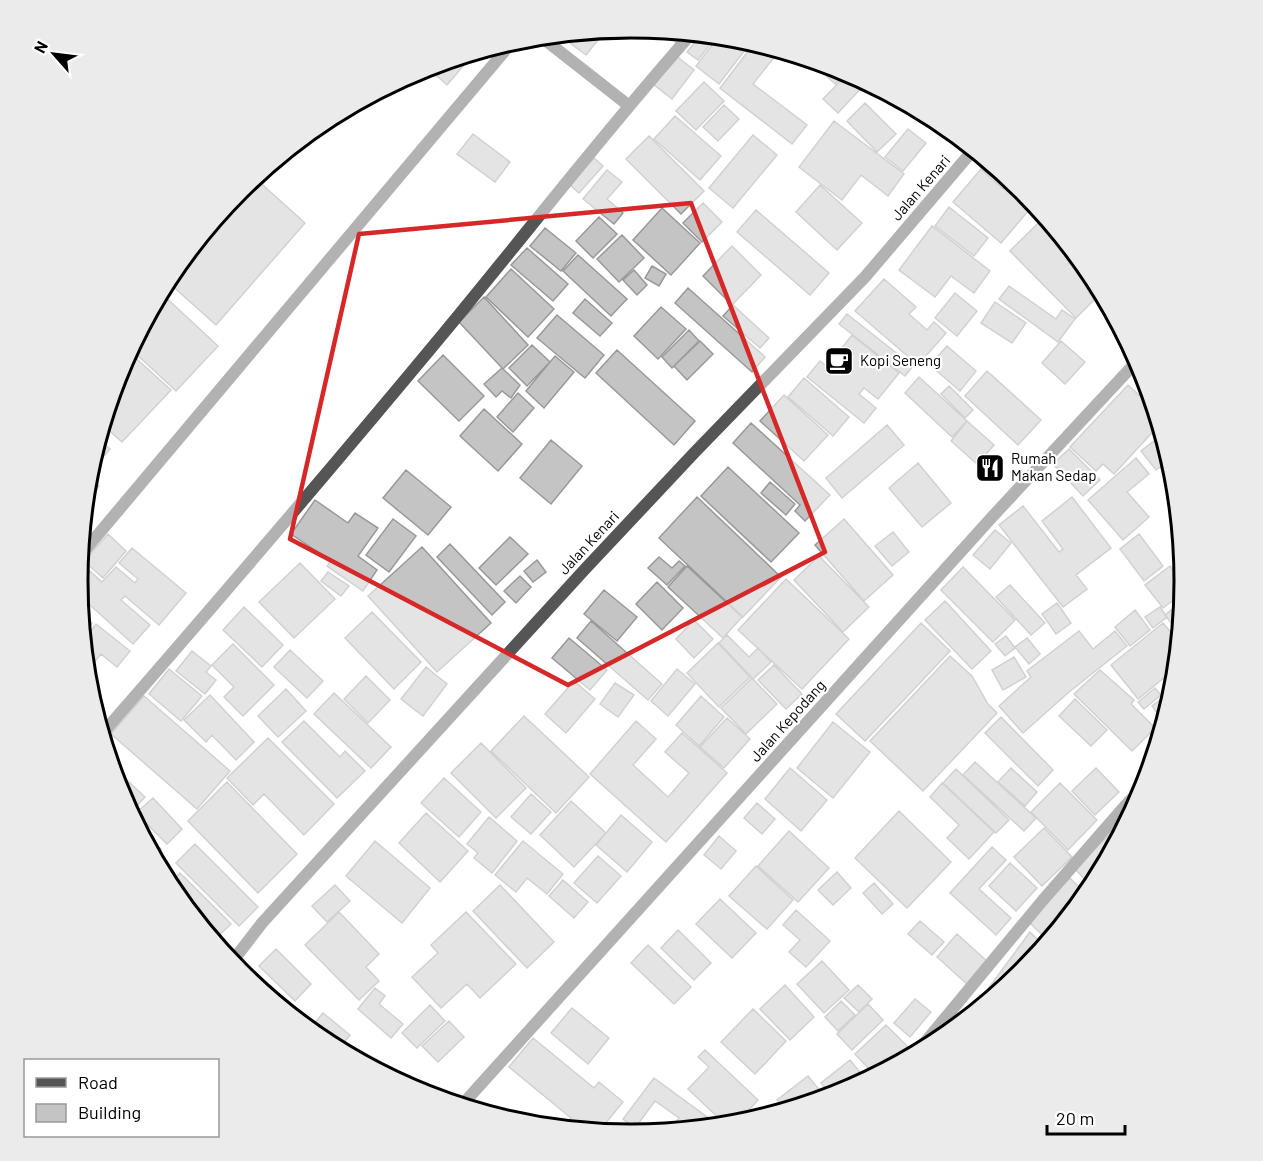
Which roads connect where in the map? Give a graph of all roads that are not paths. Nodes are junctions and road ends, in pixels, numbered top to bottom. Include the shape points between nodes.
1 (685, 41) edge
2 (550, 44) edge
3 (503, 53) edge
4 (628, 105) junction
5 (969, 155) edge
6 (1131, 368) edge
7 (90, 544) edge
8 (109, 726) edge
9 (1126, 805) edge
10 (238, 954) edge
11 (934, 1031) edge
12 (468, 1098) edge

1 - 4 street
2 - 4 street
3 - 7 street
4 - 8 street via 244,572
5 - 10 street, Jalan Kenari via 865,276 586,568 262,923
6 - 12 street, Jalan Kepodang
9 - 11 street

